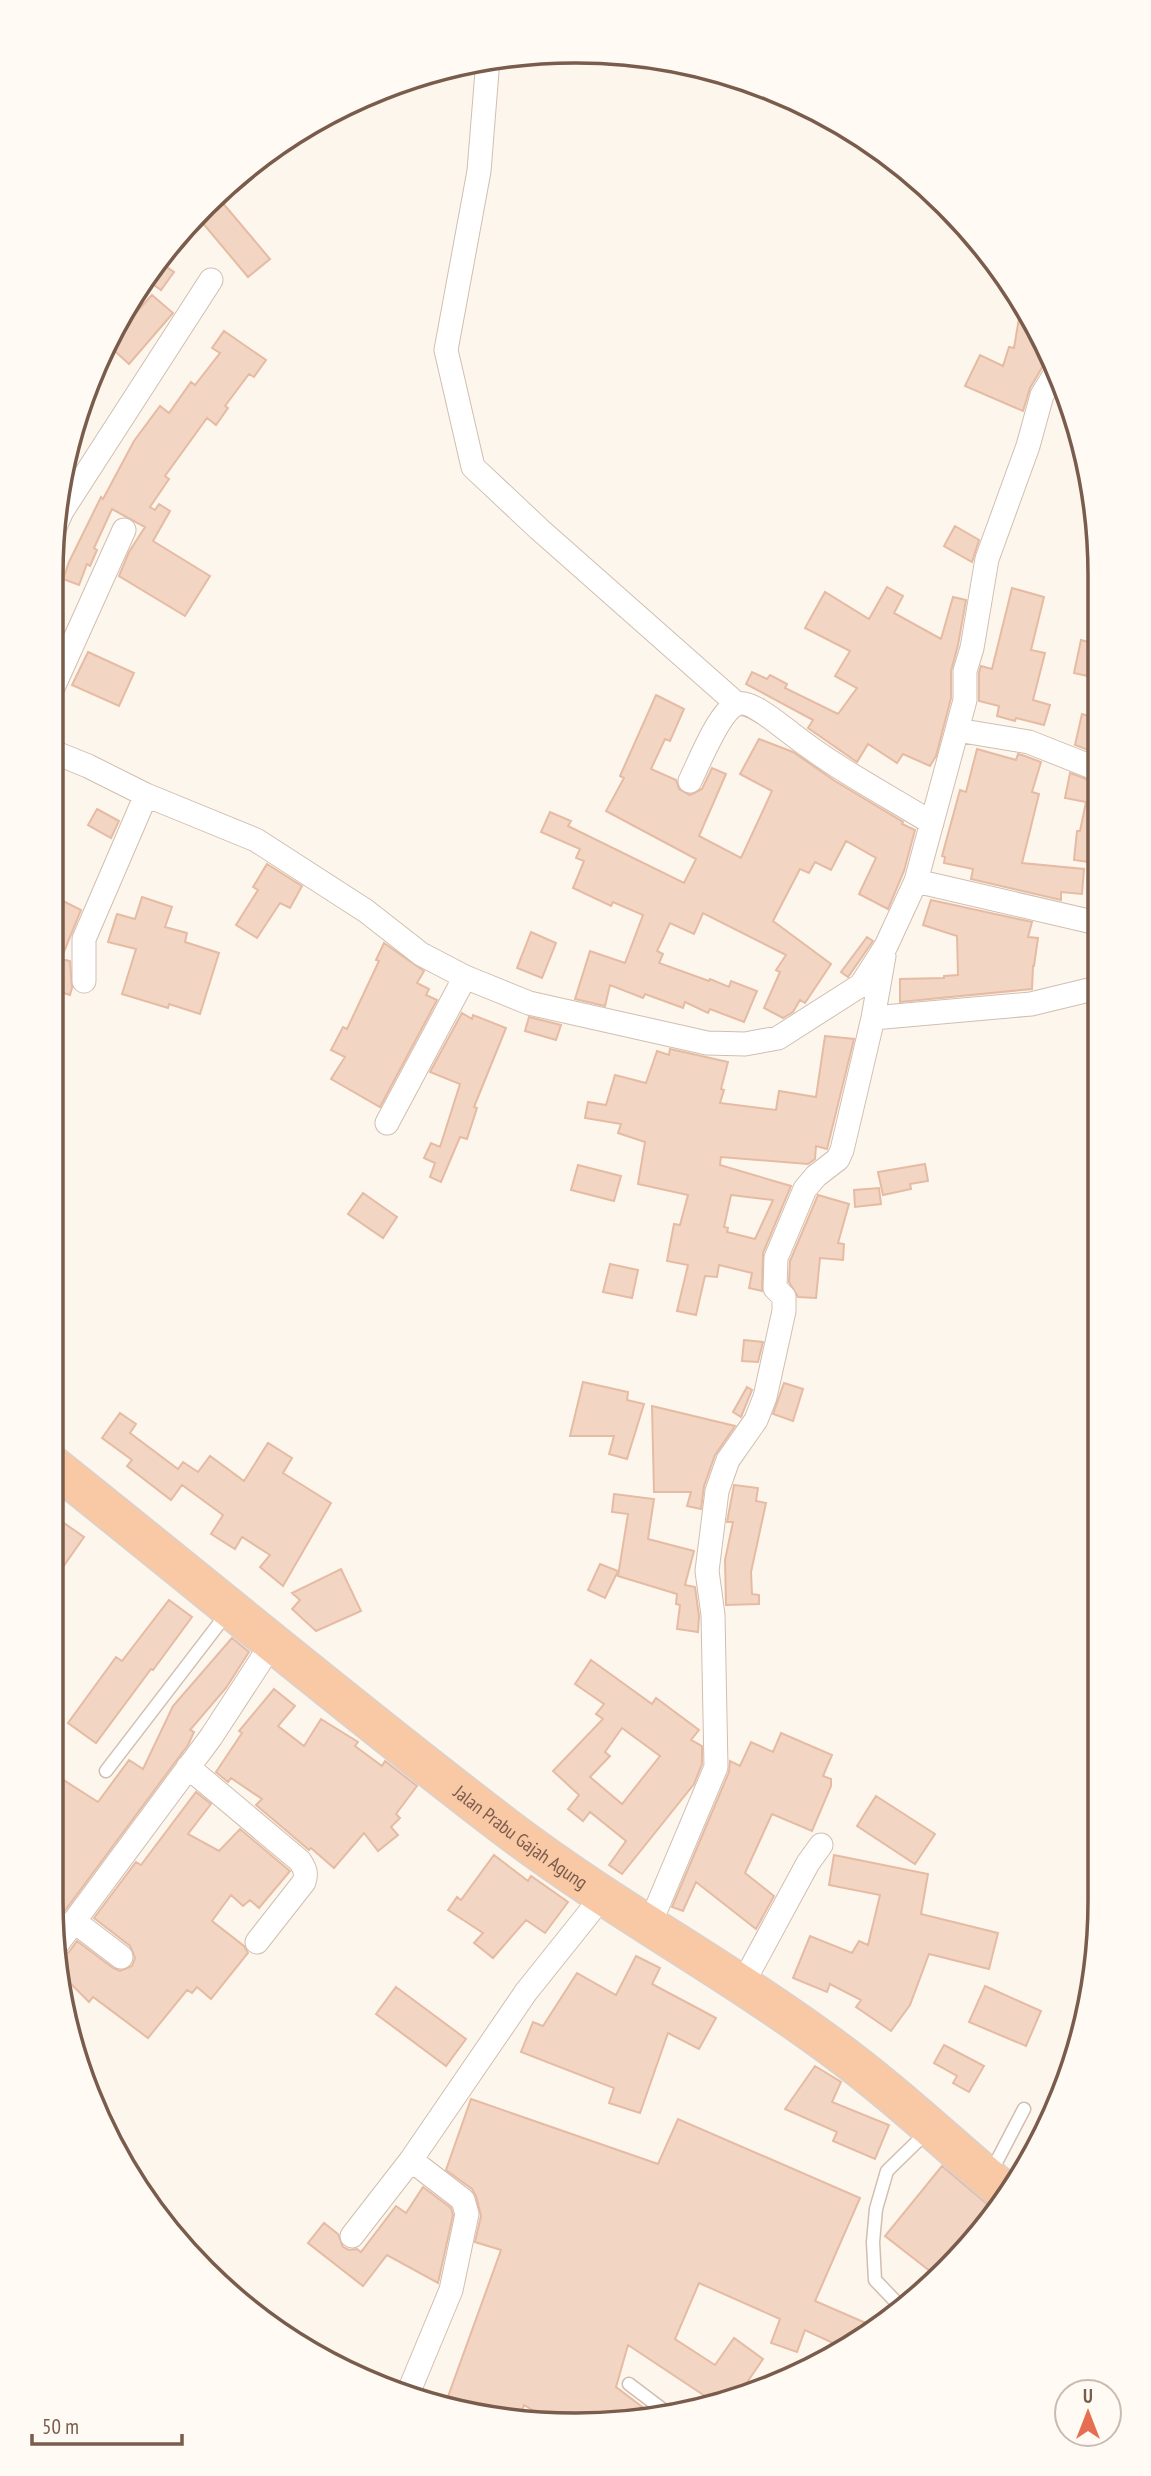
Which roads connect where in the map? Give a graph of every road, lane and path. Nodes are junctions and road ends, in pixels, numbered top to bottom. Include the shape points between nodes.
1 (487, 71) edge
2 (211, 280) dead end
3 (1050, 382) edge
4 (68, 501) edge
5 (124, 530) dead end
6 (63, 665) edge
7 (737, 704) junction
8 (957, 730) junction
9 (63, 756) edge
10 (1088, 765) edge
11 (690, 781) dead end
12 (146, 795) junction
13 (932, 823) junction
14 (916, 881) junction
15 (1088, 921) edge
16 (886, 946) junction
17 (465, 977) junction
18 (84, 981) dead end
19 (1088, 990) edge
20 (873, 1018) junction
21 (387, 1123) dead end
22 (63, 1474) edge
23 (229, 1610) junction
24 (273, 1642) junction
25 (188, 1767) junction
26 (107, 1770) dead end
27 (821, 1845) dead end
28 (602, 1897) junction
29 (74, 1921) junction
30 (649, 1926) junction
31 (64, 1935) edge
32 (257, 1942) dead end
33 (121, 1957) dead end
34 (742, 1985) junction
35 (1024, 2109) dead end
36 (931, 2129) junction
37 (411, 2160) junction
38 (996, 2185) edge
39 (352, 2236) dead end
40 (895, 2301) edge
41 (629, 2384) dead end
42 (411, 2386) edge
43 (658, 2406) edge

1 - 7 street via 479,171 446,350 473,467
2 - 4 street
3 - 8 street via 986,559
5 - 6 street
7 - 11 street via 726,713
7 - 13 street via 765,715 808,747
8 - 10 street via 1029,742
8 - 13 street
9 - 12 street
12 - 17 street via 256,839 366,911 421,954
12 - 18 street via 84,939
13 - 14 street
14 - 15 street
14 - 16 street
16 - 17 street via 861,985 778,1038 745,1044 707,1043 529,1003
16 - 20 street
17 - 21 street
19 - 20 street via 1031,1004
20 - 30 street via 842,1150 805,1189 776,1258 775,1288 785,1297 784,1311 765,1397 756,1420 728,1460 717,1491 707,1571 713,1615 716,1767
22 - 23 highway, Jalan Prabu Gajah Agung
23 - 24 highway, Jalan Prabu Gajah Agung
23 - 26 lane
24 - 25 street
24 - 28 highway, Jalan Prabu Gajah Agung via 509,1830
25 - 29 street
25 - 32 street via 305,1869 304,1882
27 - 34 street
28 - 30 highway, Jalan Prabu Gajah Agung
28 - 37 street via 526,1992
29 - 31 street
29 - 33 street
30 - 34 highway, Jalan Prabu Gajah Agung
34 - 36 highway, Jalan Prabu Gajah Agung via 834,2048
35 - 38 lane
36 - 38 highway, Jalan Prabu Gajah Agung
36 - 40 lane via 887,2171 876,2209 874,2280
37 - 39 street
37 - 42 street via 463,2200 467,2214 452,2290
41 - 43 lane

